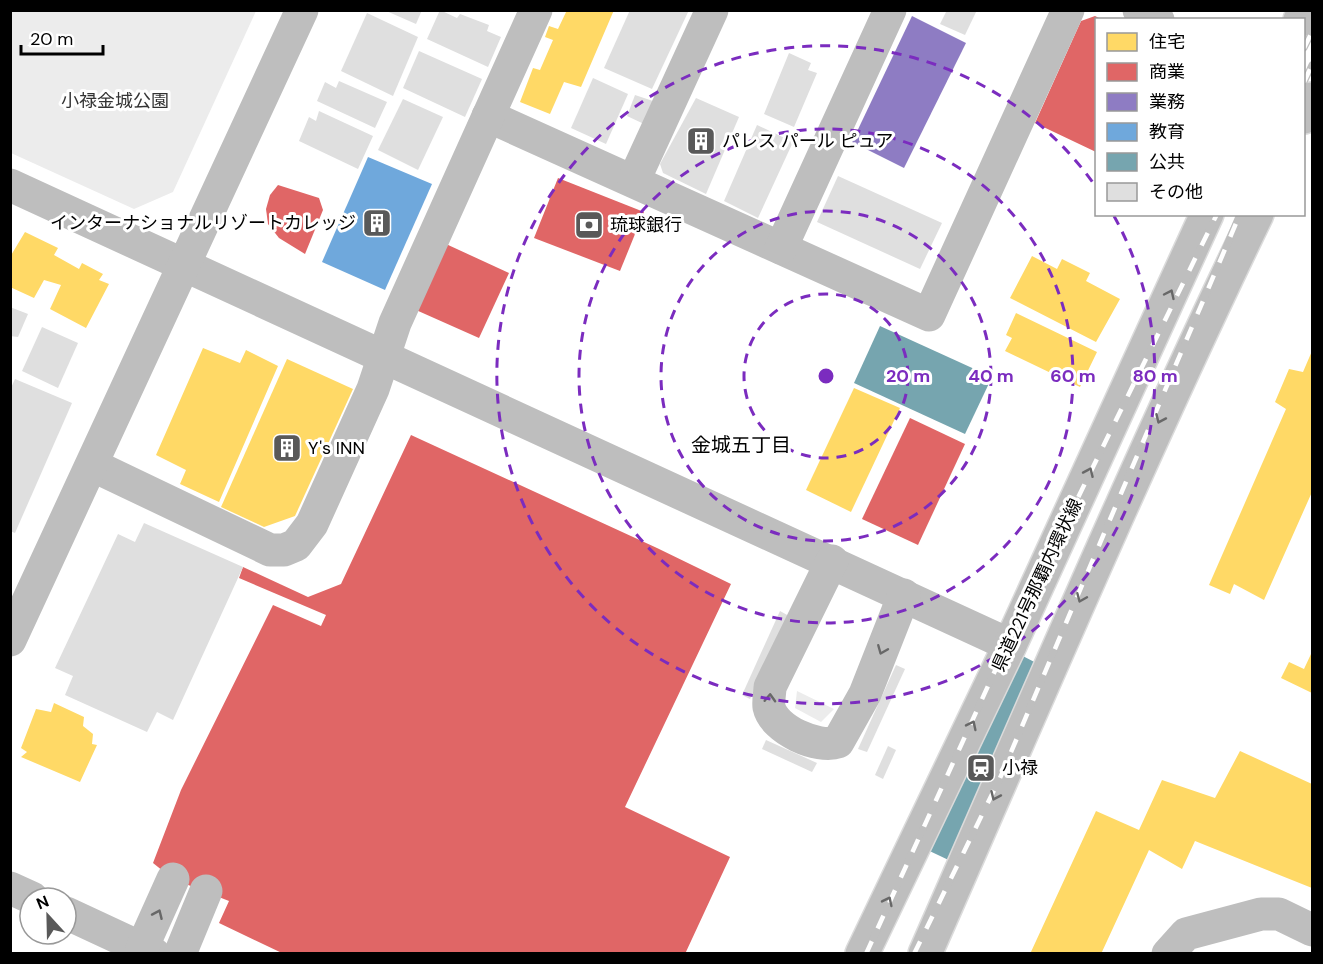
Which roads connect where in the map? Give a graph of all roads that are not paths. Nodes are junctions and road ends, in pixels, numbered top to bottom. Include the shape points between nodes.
1 (302, 10) edge
2 (536, 10) edge
3 (712, 10) edge
4 (890, 10) edge
5 (1068, 10) edge
6 (1139, 10) edge
7 (1154, 18) edge
8 (1312, 99) edge
9 (1305, 115) edge
10 (488, 116) junction
11 (634, 180) junction
12 (11, 187) edge
13 (1206, 216) edge
14 (1256, 216) edge
15 (781, 248) junction
16 (186, 264) junction
17 (385, 356) junction
18 (92, 465) junction
19 (832, 561) junction
20 (904, 595) junction
21 (10, 640) edge
22 (1010, 645) junction
23 (173, 879) dead end
24 (206, 891) dead end
25 (78, 919) edge
26 (1312, 930) edge
27 (148, 951) edge
28 (180, 954) edge
29 (862, 954) edge
30 (925, 954) edge
31 (1168, 954) edge

1 - 16 street
2 - 10 street
3 - 11 street
4 - 15 street
5 - 15 street via 929,315
6 - 7 street
8 - 9 street
10 - 11 street
10 - 17 street via 394,323
11 - 15 street
12 - 16 street
22 -> 13 street, 県道221号那覇内環状線
14 -> 30 street via 1102,548
16 - 17 street
16 - 18 street
17 - 18 street via 312,524 296,545 284,550 270,550 254,543
17 - 19 street
18 - 21 street
19 - 20 street
20 -> 19 street via 865,694 838,742 817,742 787,729 769,706 770,687
20 - 22 street
29 -> 22 street, 県道221号那覇内環状線
27 -> 23 street
24 - 28 street
25 - 27 street
26 - 31 street via 1279,914 1261,914 1186,934

